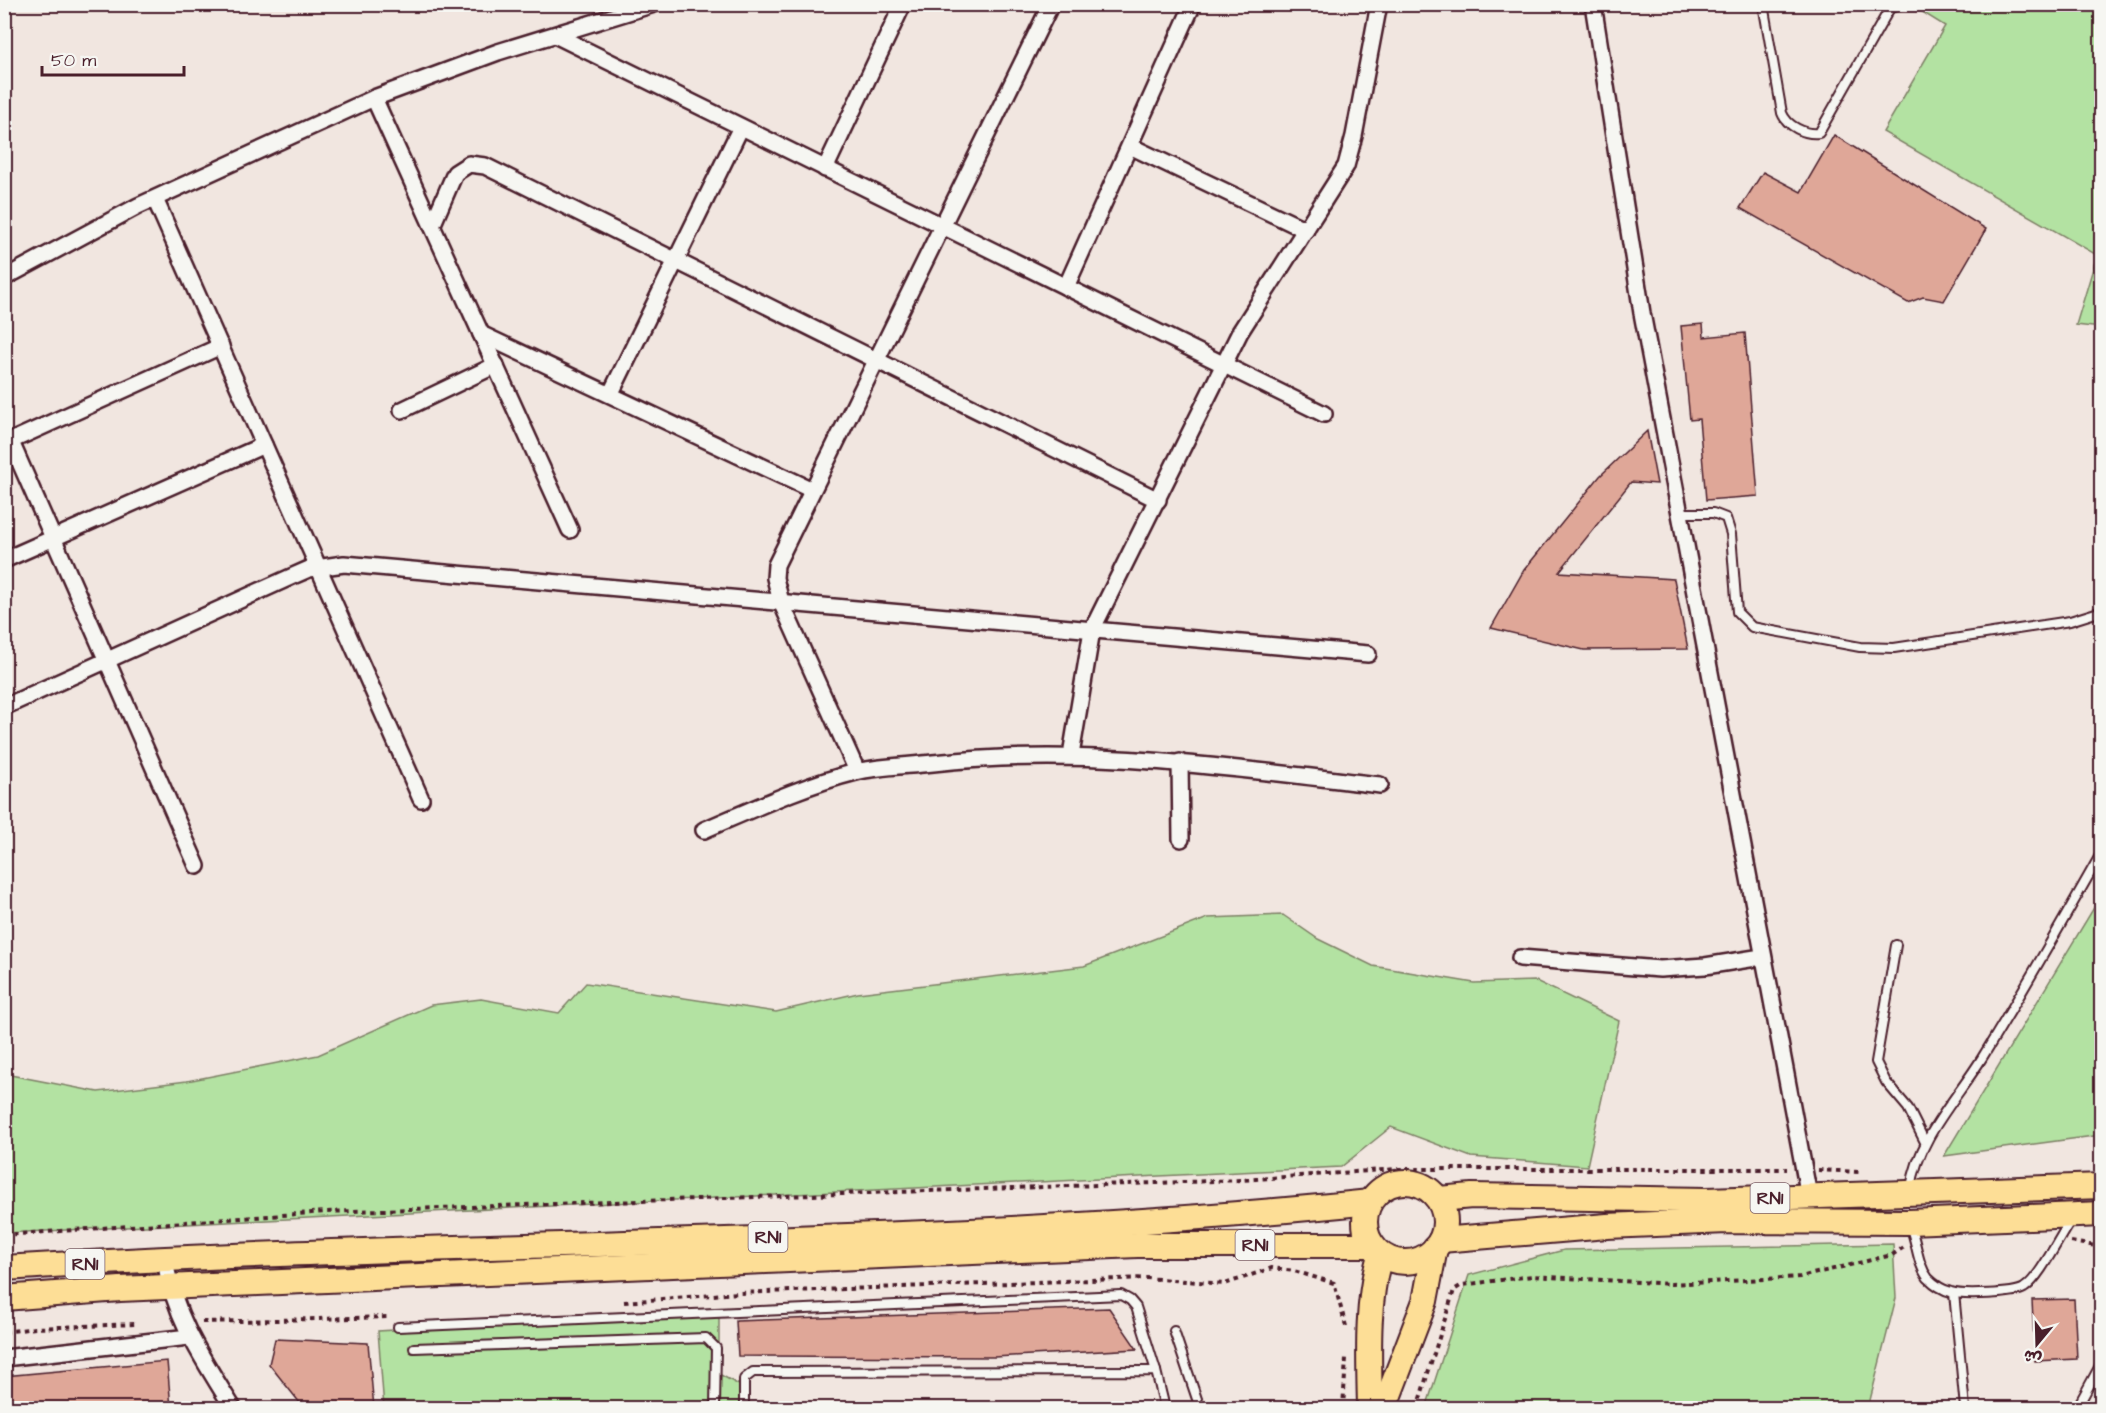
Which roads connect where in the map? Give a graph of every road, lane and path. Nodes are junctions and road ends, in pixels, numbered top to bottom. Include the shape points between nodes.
1 (654, 4) edge
2 (903, 4) edge
3 (1051, 4) edge
4 (1193, 4) edge
5 (1378, 4) edge
6 (1593, 4) edge
7 (1763, 4) edge
8 (1872, 4) edge
9 (1902, 4) edge
10 (1890, 8) junction
11 (555, 35) junction
12 (374, 98) junction
13 (741, 127) junction
14 (1130, 146) junction
15 (825, 169) junction
16 (155, 199) junction
17 (432, 226) junction
18 (942, 226) junction
19 (1306, 230) junction
20 (676, 261) junction
21 (4, 278) edge
22 (1066, 287) junction
23 (481, 334) junction
24 (221, 346) junction
25 (876, 360) junction
26 (496, 365) junction
27 (1224, 365) junction
28 (611, 393) junction
29 (402, 410) dead end
30 (1324, 414) dead end
31 (8, 443) edge
32 (264, 445) junction
33 (812, 490) junction
34 (1158, 500) junction
35 (1679, 513) junction
36 (570, 530) dead end
37 (53, 538) junction
38 (4, 560) edge
39 (318, 567) junction
40 (781, 602) junction
41 (2102, 612) edge
42 (1092, 630) junction
43 (1368, 654) dead end
44 (107, 660) junction
45 (4, 707) edge
46 (1071, 755) junction
47 (1180, 762) junction
48 (857, 771) junction
49 (1380, 785) dead end
50 (421, 799) dead end
51 (704, 830) dead end
52 (1181, 839) dead end
53 (2102, 852) edge
54 (197, 866) dead end
55 (1896, 945) dead end
56 (1762, 957) junction
57 (1520, 958) dead end
58 (1925, 1142) junction
59 (1803, 1169) junction
60 (1869, 1172) dead end
61 (2102, 1186) edge
62 (1910, 1193) junction
63 (1809, 1196) junction
64 (1438, 1199) junction
65 (1370, 1202) junction
66 (2102, 1214) edge
67 (2074, 1215) junction
68 (1913, 1231) junction
69 (4, 1234) edge
70 (1438, 1244) junction
71 (1376, 1250) junction
72 (165, 1261) junction
73 (4, 1268) edge
74 (170, 1288) junction
75 (1954, 1293) junction
76 (4, 1298) edge
77 (398, 1327) dead end
78 (1174, 1331) dead end
79 (189, 1337) junction
80 (414, 1348) dead end
81 (4, 1358) edge
82 (2102, 1362) edge
83 (1155, 1371) junction
84 (233, 1408) edge
85 (715, 1408) edge
86 (744, 1408) edge
87 (1165, 1408) edge
88 (1200, 1408) edge
89 (1370, 1408) edge
90 (1384, 1408) edge
91 (1417, 1408) edge
92 (1965, 1408) edge
93 (2077, 1408) edge

1 - 11 street
2 - 15 street
3 - 18 street
4 - 14 street
5 - 19 street via 1346,166
6 - 35 street via 1642,313
7 - 10 lane via 1782,113 1790,124 1813,134 1827,123
8 - 10 lane
9 - 10 lane
11 - 12 street
11 - 13 street
12 - 16 street
12 - 17 street
13 - 15 street
13 - 20 street
14 - 19 street
14 - 22 street
15 - 18 street
16 - 21 street
16 - 24 street
17 - 20 street via 455,173 461,167 477,164
17 - 23 street
18 - 22 street
18 - 25 street
19 - 27 street
20 - 25 street
20 - 28 street
22 - 27 street
23 - 26 street
23 - 28 street
24 - 31 street
24 - 32 street
25 - 33 street
25 - 34 street
26 - 29 street
26 - 36 street
27 - 30 street
27 - 34 street
28 - 33 street
31 - 37 street
32 - 37 street
32 - 39 street
33 - 40 street via 776,565
34 - 42 street
35 - 41 lane via 1713,513 1726,519 1731,534 1737,612 1752,627 1860,647 1894,648 2070,621
35 - 56 street
37 - 38 street
37 - 44 street
39 - 40 street via 365,564
39 - 44 street
39 - 50 street
40 - 42 street
40 - 48 street
42 - 43 street
42 - 46 street
44 - 45 street
44 - 54 street
46 - 47 street
46 - 48 street via 972,759
47 - 49 street
47 - 52 street
48 - 51 street
53 - 58 lane via 1987,1050
55 - 58 lane via 1876,1062 1886,1082 1908,1108
56 - 57 street via 1670,969
56 - 59 street
58 - 62 lane
59 - 60 path
59 - 63 street
59 - 69 path via 1397,1169 1242,1180 325,1212
61 - 62 highway, RN1
62 - 63 highway, RN1
63 - 64 highway, RN1 via 1645,1201 1472,1196
64 - 65 highway via 1421,1185 1398,1182 1377,1193
64 - 70 highway via 1445,1213 1445,1228
65 - 71 highway via 1365,1218
65 - 72 highway, RN1 via 1115,1223 318,1251
66 - 67 highway, RN1
67 - 68 highway, RN1
67 - 75 lane via 2024,1288 2013,1292
68 - 70 highway, RN1 via 1727,1221 1629,1225
68 - 75 lane via 1928,1278
68 - 91 path via 1892,1255 1800,1277 1672,1284 1532,1276 1462,1284 1454,1290
70 - 71 highway, RN1 via 1421,1259 1410,1262 1399,1262
70 - 90 highway via 1425,1301
71 - 74 highway, RN1 via 1137,1245
71 - 89 highway via 1369,1350
72 - 73 highway, RN1
72 - 74 street
74 - 76 highway, RN1
74 - 79 street
75 - 92 lane
77 - 83 lane via 1121,1295 1136,1307
78 - 88 lane
79 - 81 street
79 - 84 street
80 - 85 lane via 706,1338 716,1348
82 - 93 lane
83 - 86 lane via 753,1372 744,1379
83 - 87 lane

